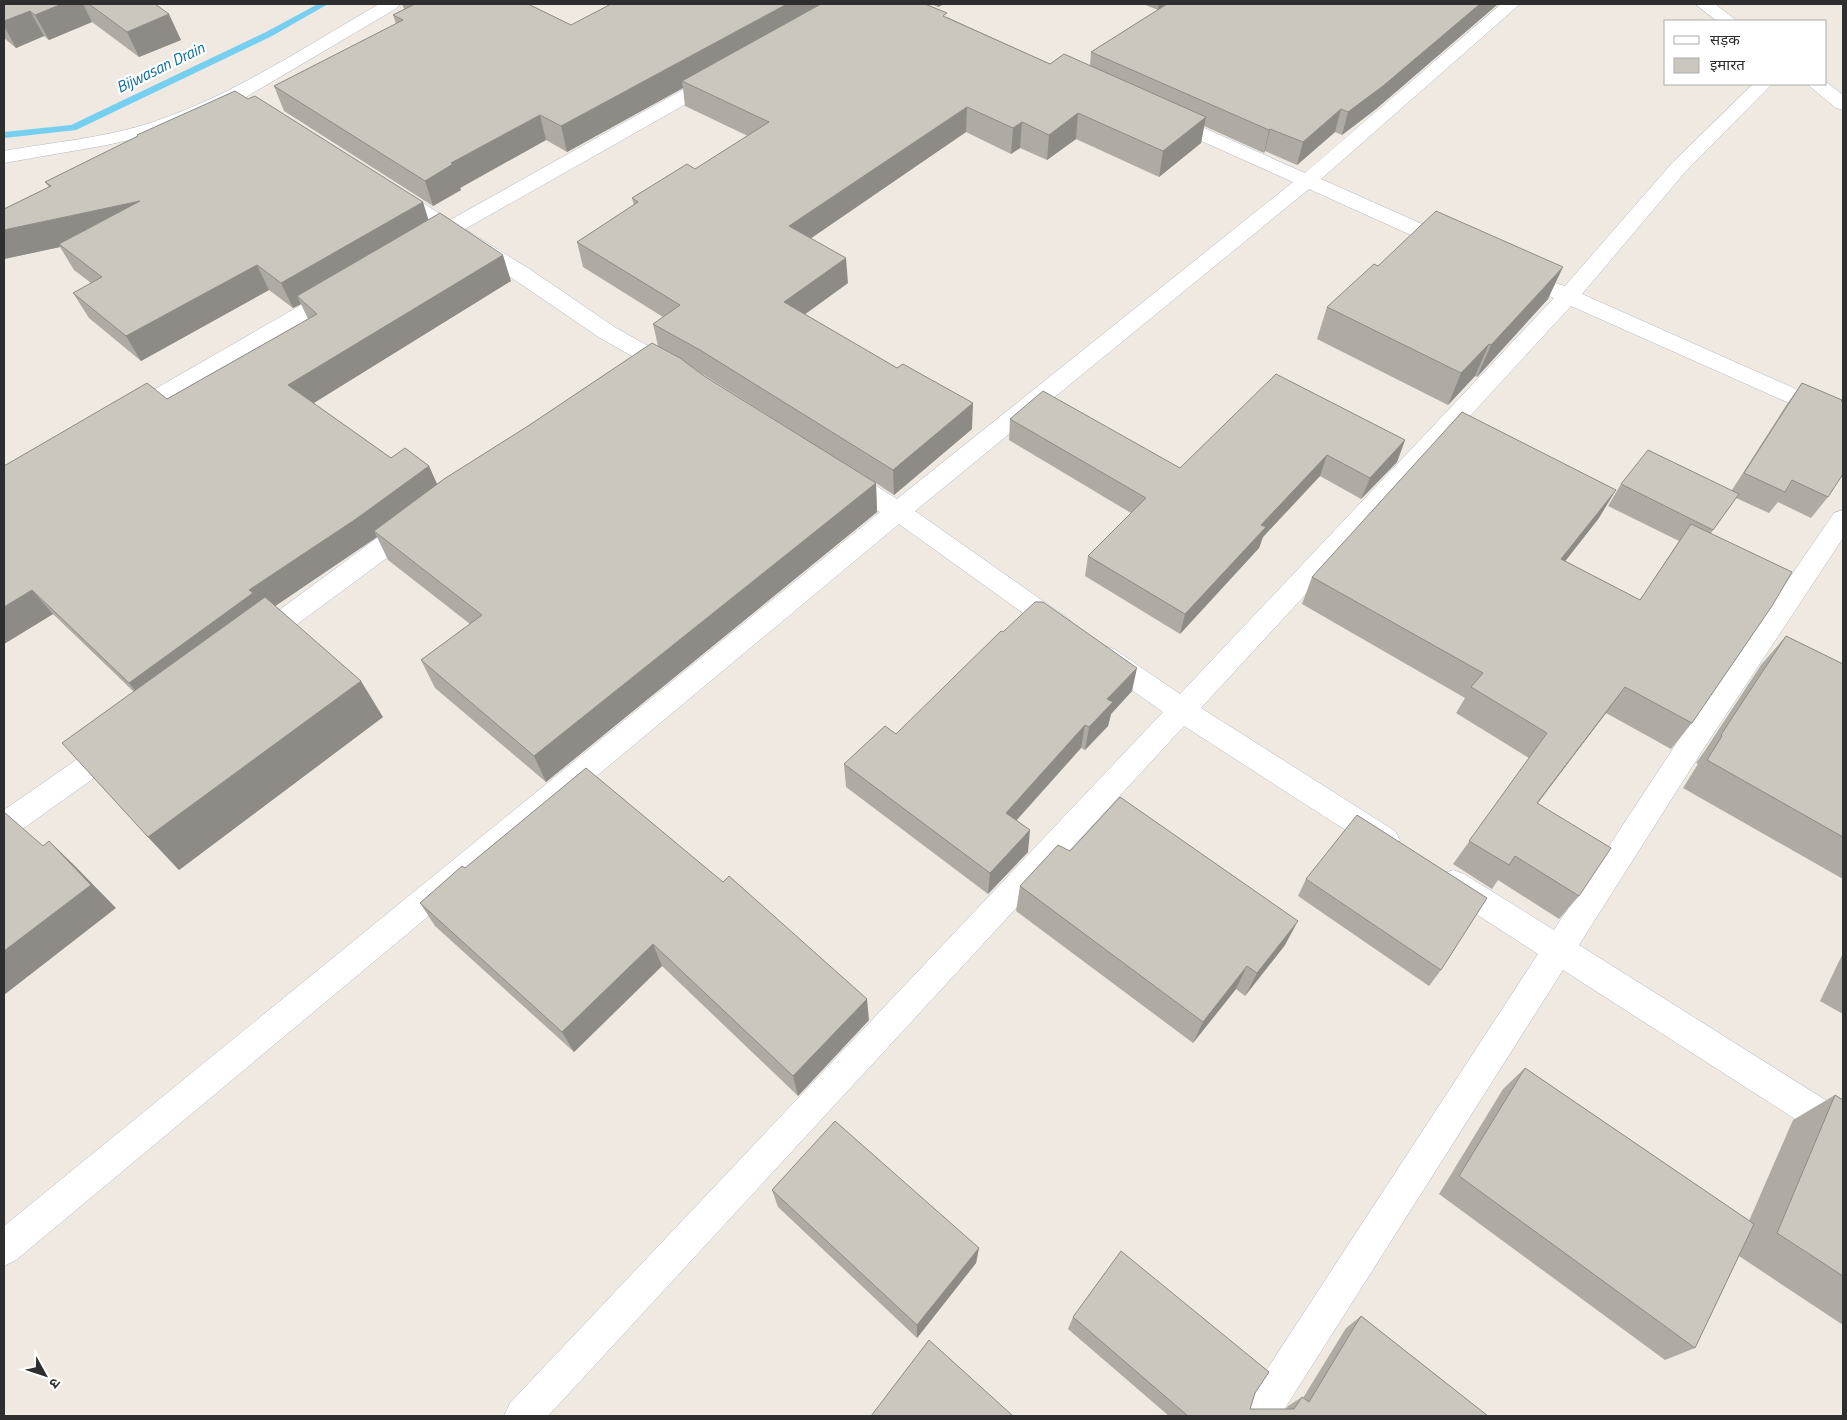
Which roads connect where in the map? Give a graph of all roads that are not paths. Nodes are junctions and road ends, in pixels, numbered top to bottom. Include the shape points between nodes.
1 (391, 4) edge
2 (1511, 4) edge
3 (1704, 4) edge
4 (1727, 20) edge
5 (732, 70) edge
6 (1762, 85) edge
7 (1817, 85) edge
8 (239, 93) junction
9 (1843, 104) edge
10 (264, 109) edge
11 (1153, 112) edge
12 (4, 157) edge
13 (373, 180) edge
14 (1306, 181) junction
15 (448, 229) junction
16 (414, 249) edge
17 (1468, 252) edge
18 (1532, 280) edge
19 (354, 283) edge
20 (1568, 296) junction
21 (657, 361) junction
22 (633, 377) edge
23 (695, 382) edge
24 (1843, 418) edge
25 (115, 423) edge
26 (824, 465) edge
27 (898, 511) junction
28 (431, 512) edge
29 (1843, 519) edge
30 (238, 657) edge
31 (1182, 710) junction
32 (134, 734) edge
33 (4, 826) edge
34 (1408, 854) edge
35 (1433, 870) edge
36 (1559, 951) junction
37 (1843, 1130) edge
38 (4, 1248) edge
39 (523, 1416) edge
40 (1258, 1416) edge

1 - 8 street
2 - 14 street
3 - 4 street
5 - 15 street
6 - 20 street via 1678,167
7 - 9 street
8 - 10 street
8 - 12 street via 158,126 107,139
11 - 14 street
13 - 15 street
14 - 17 street
14 - 27 street
15 - 16 street
15 - 21 street
18 - 20 street
19 - 25 street
20 - 24 street
20 - 31 street
21 - 22 street
21 - 23 street
26 - 27 street
27 - 31 street
27 - 38 street
28 - 30 street
29 - 36 street via 1692,743
31 - 34 street
31 - 39 street
32 - 33 street
35 - 36 street
36 - 37 street
36 - 40 street

